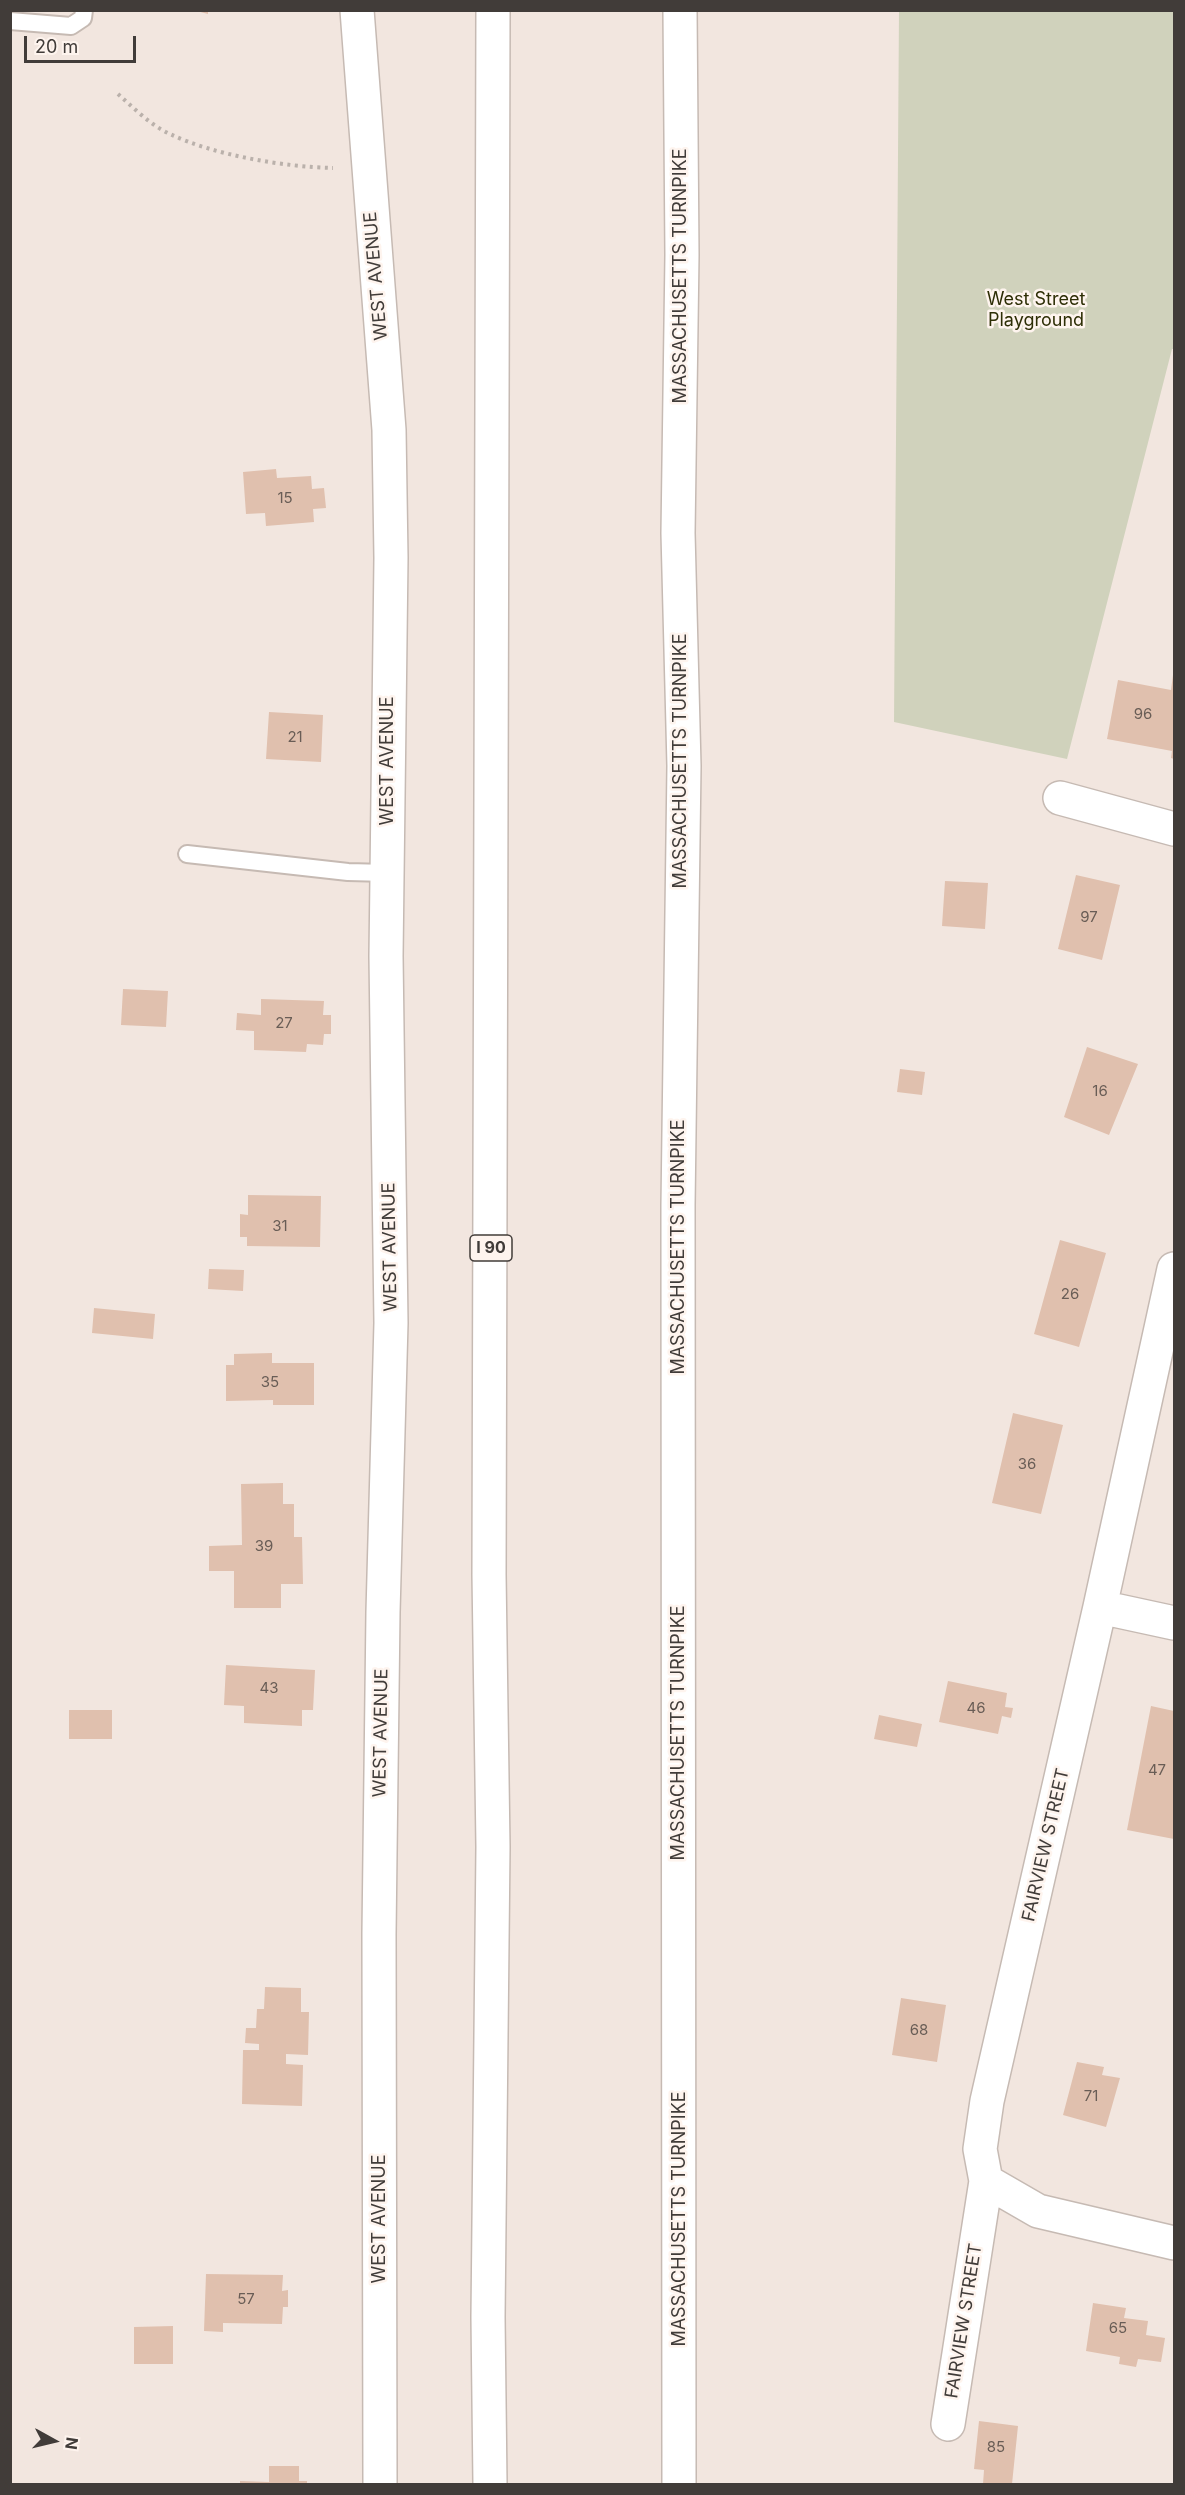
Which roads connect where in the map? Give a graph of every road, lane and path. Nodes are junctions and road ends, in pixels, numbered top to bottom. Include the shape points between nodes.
1 (84, 10) edge
2 (357, 10) edge
3 (493, 10) edge
4 (680, 12) edge
5 (10, 21) edge
6 (118, 94) dead end
7 (367, 169) junction
8 (1060, 798) dead end
9 (1174, 830) edge
10 (187, 854) dead end
11 (387, 873) junction
12 (1174, 1269) edge
13 (1100, 1607) junction
14 (1174, 1623) edge
15 (986, 2181) junction
16 (1174, 2242) edge
17 (948, 2424) dead end
18 (380, 2484) edge
19 (490, 2484) edge
20 (679, 2484) edge

1 - 5 lane via 82,18 71,26
2 - 7 main road, WEST AVENUE
3 - 19 main road, I 90
4 - 20 main road, MASSACHUSETTS TURNPIKE via 678,533 684,766 678,1205
6 - 7 path via 151,122 187,141 290,165
7 - 11 main road, WEST AVENUE via 389,430
8 - 9 main road
10 - 11 lane
11 - 18 main road, WEST AVENUE via 390,1323 378,1934
12 - 13 main road, FAIRVIEW STREET
13 - 14 main road
13 - 15 main road, FAIRVIEW STREET via 987,2101 980,2149
15 - 16 main road via 1038,2211
15 - 17 main road, FAIRVIEW STREET

